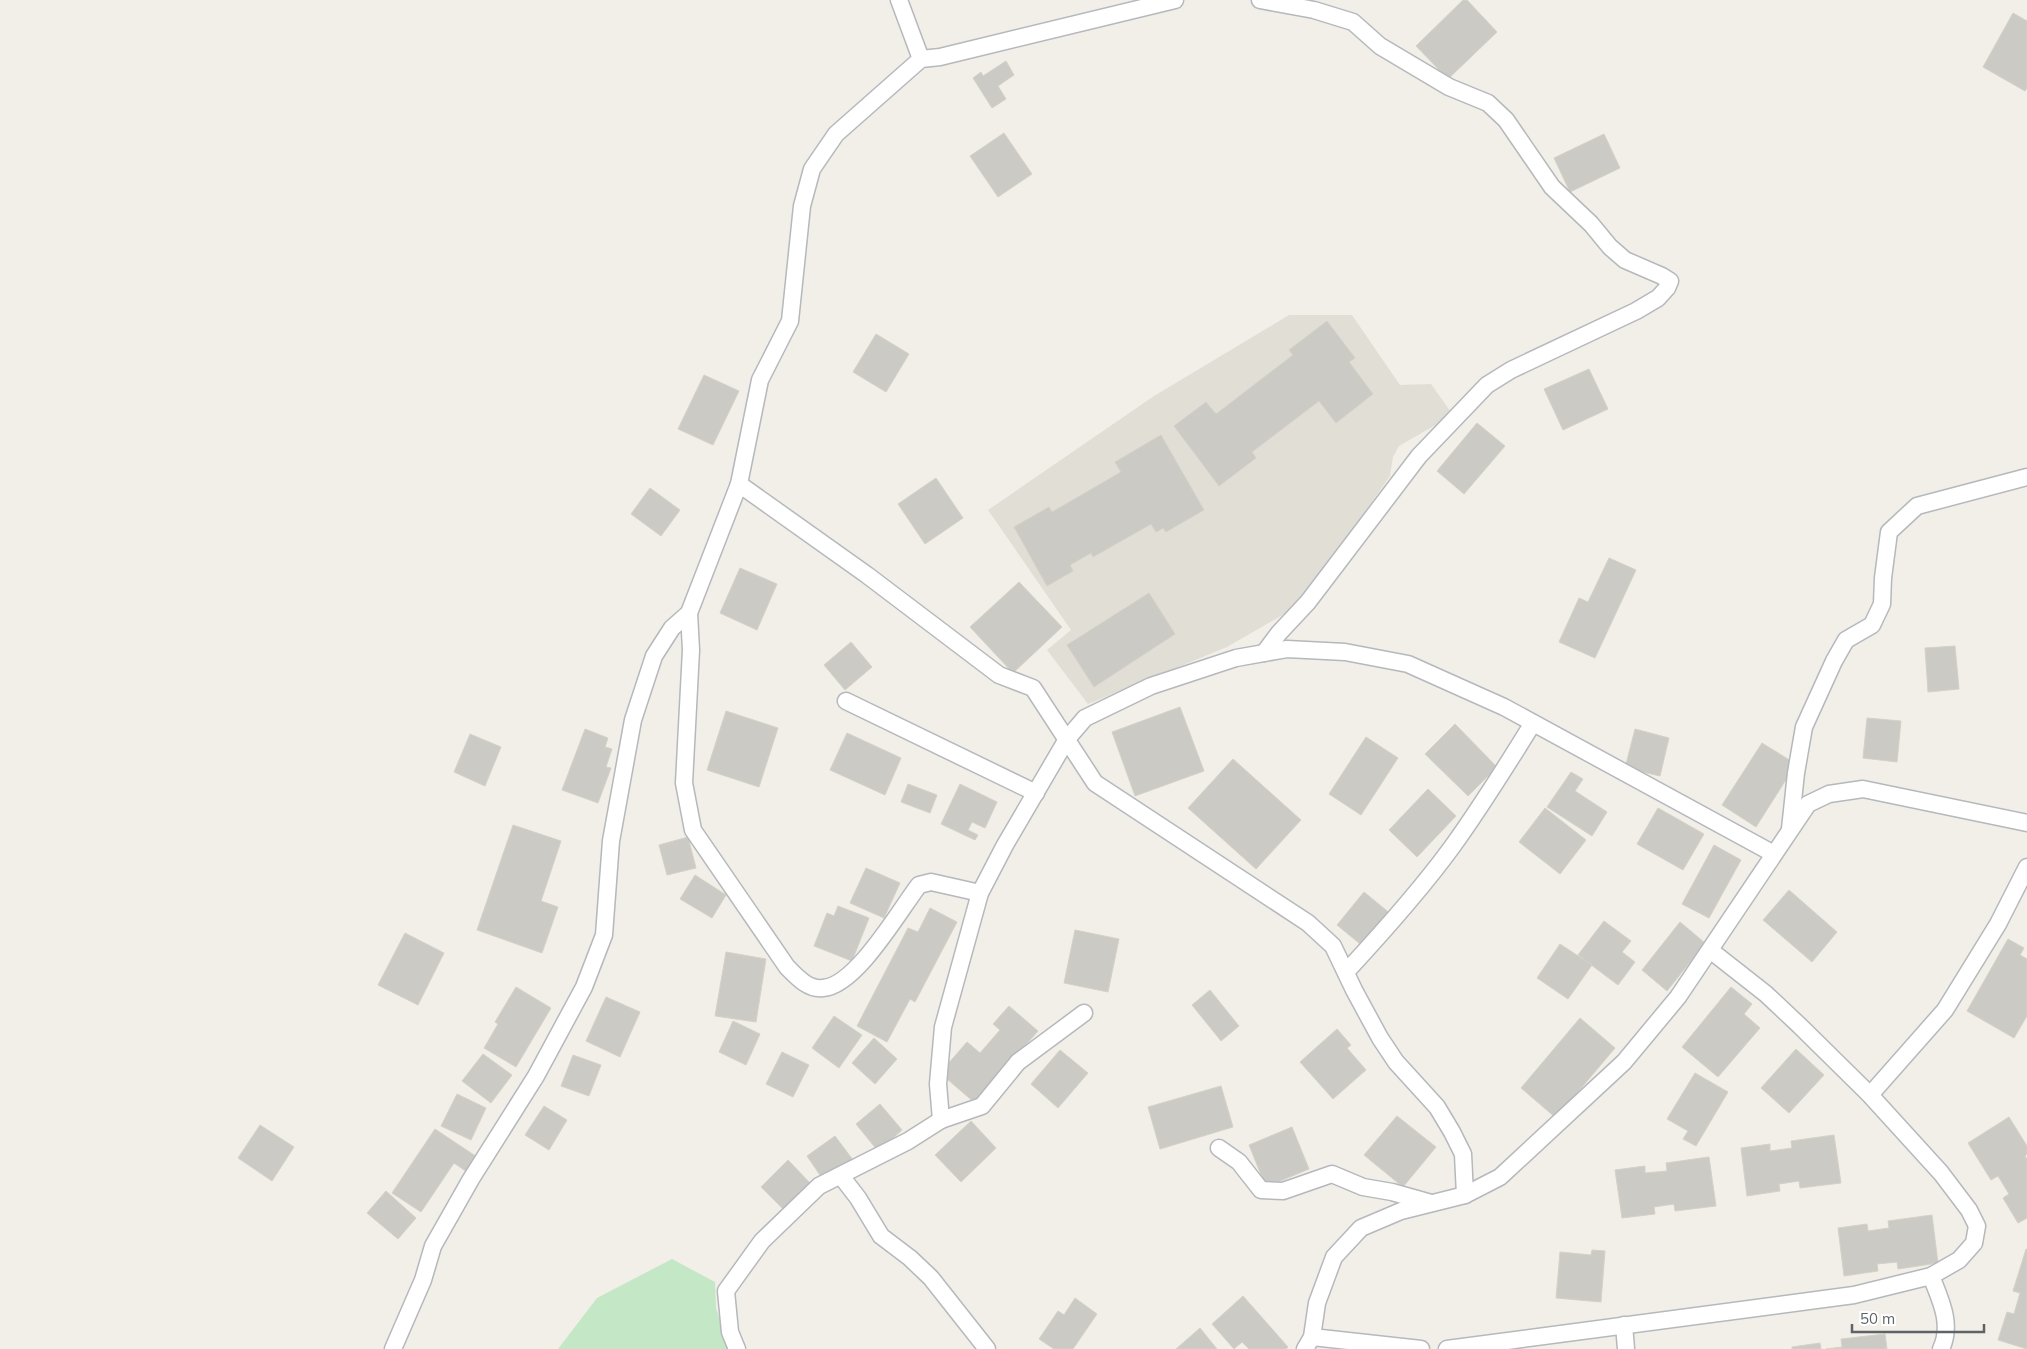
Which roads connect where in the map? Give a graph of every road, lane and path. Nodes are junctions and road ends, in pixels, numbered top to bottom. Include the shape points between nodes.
1 (900, 0) edge
2 (1175, 0) edge
3 (1260, 0) edge
4 (921, 60) junction
5 (2027, 477) edge
6 (739, 484) junction
7 (689, 613) junction
8 (1264, 653) junction
9 (846, 702) dead end
10 (1533, 722) junction
11 (1067, 739) junction
12 (1036, 793) junction
13 (2027, 823) edge
14 (1790, 832) junction
15 (1774, 854) junction
16 (2027, 867) edge
17 (980, 892) junction
18 (1710, 950) junction
19 (1346, 972) junction
20 (1084, 1013) dead end
21 (1870, 1095) junction
22 (942, 1120) junction
23 (1219, 1148) dead end
24 (840, 1176) junction
25 (1465, 1195) junction
26 (1431, 1204) junction
27 (1931, 1276) junction
28 (1624, 1326) junction
29 (1309, 1343) edge
30 (393, 1349) edge
31 (737, 1349) edge
32 (987, 1349) edge
33 (1421, 1349) edge
34 (1447, 1349) edge
35 (1626, 1349) edge
36 (1941, 1349) edge

1 - 4 street
2 - 4 street
3 - 8 street via 1314,10 1353,22 1398,57 1449,87 1488,103 1506,120 1552,187 1610,247 1626,260 1670,281 1658,298 1636,311 1486,385 1419,456 1308,602
4 - 6 street via 836,134 812,169 802,206 790,321 760,380
5 - 14 street via 1917,506 1889,532 1882,604 1872,625 1846,640 1804,727
6 - 7 street
6 - 11 street via 999,675 1033,688
7 - 17 street via 684,783 693,830 787,967 802,982 822,989 843,981 870,953 919,885 932,882
7 - 30 street via 672,628 654,656 633,720 611,840 604,935 584,986 536,1076 433,1246 423,1280
8 - 10 street via 1286,649 1345,652 1408,664
8 - 11 street via 1236,658 1151,686 1085,718
9 - 12 street
10 - 15 street
10 - 19 street via 1451,849
11 - 12 street
11 - 19 street via 1095,783 1308,924 1333,946
12 - 17 street
13 - 14 street via 1863,789 1829,794 1808,804
14 - 15 street
15 - 18 street
16 - 21 street via 1998,924 1945,1010
17 - 22 street via 943,1027 938,1084
18 - 21 street via 1766,994
18 - 25 street via 1678,997 1624,1062 1500,1177
19 - 25 street via 1380,1038 1396,1062 1437,1107 1463,1154
20 - 22 street via 1018,1062 982,1106
21 - 27 street via 1941,1173 1977,1226 1974,1243 1959,1260
22 - 24 street
23 - 26 street via 1240,1162 1261,1190 1283,1191 1332,1174 1364,1187
24 - 31 street via 819,1186 762,1241 726,1292 730,1332
24 - 32 street via 881,1236 931,1278
25 - 26 street
26 - 29 street via 1401,1211 1361,1228 1334,1256 1317,1304
27 - 28 street via 1854,1295
27 - 36 street via 1946,1316
28 - 34 street
28 - 35 street
29 - 33 street

